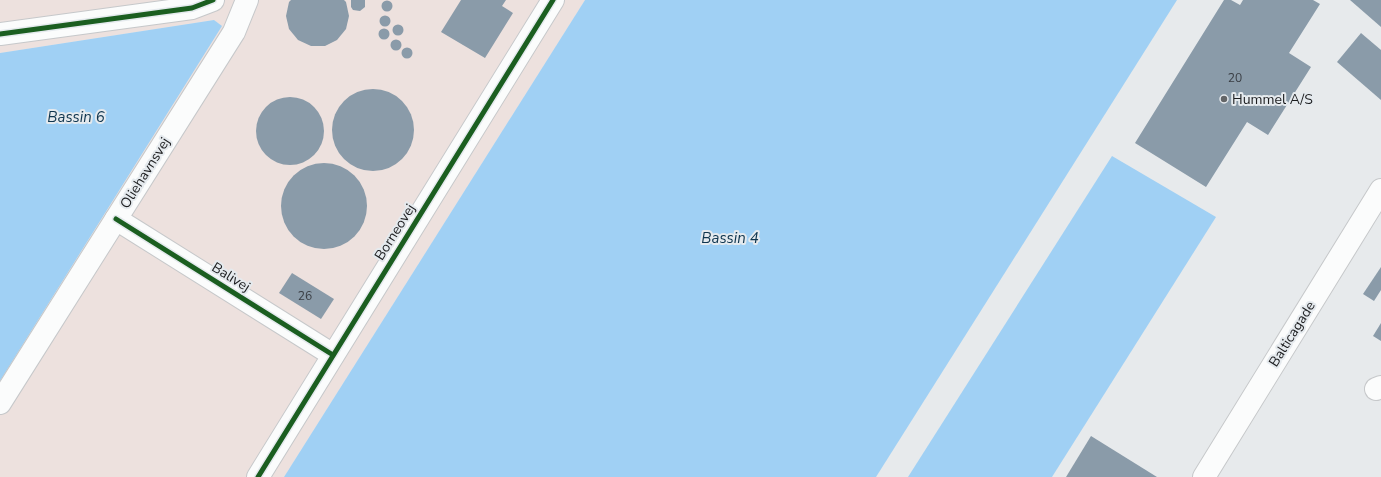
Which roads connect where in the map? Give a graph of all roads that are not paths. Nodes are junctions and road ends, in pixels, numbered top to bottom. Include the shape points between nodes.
1 (213, 0) edge
2 (247, 0) edge
3 (553, 0) edge
4 (0, 34) edge
5 (1381, 190) edge
6 (116, 220) junction
7 (333, 355) junction
8 (0, 404) edge
9 (258, 477) edge
10 (1204, 477) edge

1 - 4 street via 192,8
2 - 6 street, Oliehavnsvej via 234,32
3 - 7 street, Borneovej
5 - 10 street, Balticagade
6 - 7 street, Balivej
6 - 8 street, Oliehavnsvej
7 - 9 street, Borneovej

